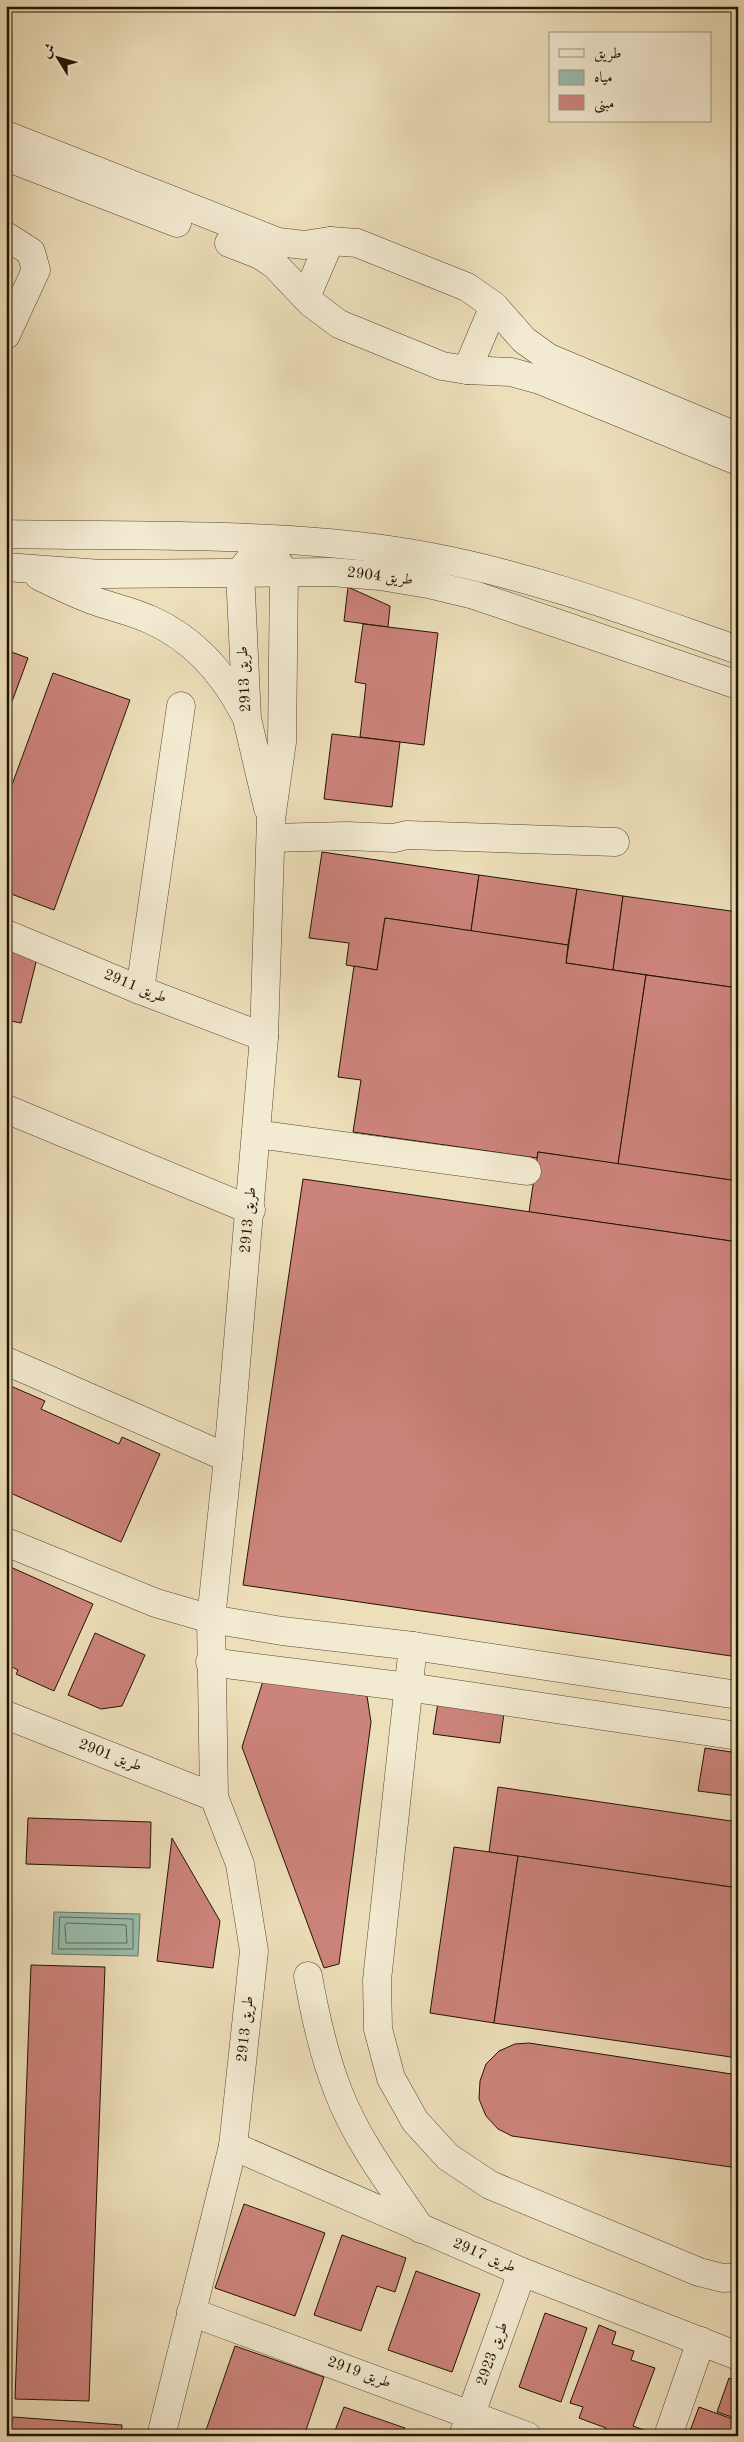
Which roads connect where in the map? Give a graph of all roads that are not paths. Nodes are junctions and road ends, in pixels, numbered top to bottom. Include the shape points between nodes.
1 (6, 141) edge
2 (6, 236) edge
3 (330, 241) junction
4 (306, 297) junction
5 (494, 306) junction
6 (6, 335) edge
7 (468, 370) junction
8 (738, 437) edge
9 (738, 461) edge
10 (6, 534) edge
11 (263, 541) junction
12 (15, 568) edge
13 (240, 572) junction
14 (284, 572) junction
15 (738, 650) edge
16 (738, 686) edge
17 (181, 706) dead end
18 (247, 719) junction
19 (271, 828) junction
20 (615, 842) dead end
21 (6, 934) edge
22 (140, 990) junction
23 (264, 1037) junction
24 (6, 1109) edge
25 (256, 1134) junction
26 (527, 1171) dead end
27 (250, 1210) junction
28 (6, 1361) edge
29 (228, 1458) junction
30 (6, 1542) edge
31 (210, 1619) junction
32 (413, 1646) junction
33 (210, 1662) junction
34 (408, 1687) junction
35 (738, 1694) edge
36 (6, 1715) edge
37 (738, 1736) edge
38 (214, 1797) junction
39 (308, 1976) dead end
40 (233, 2146) junction
41 (421, 2229) junction
42 (522, 2272) junction
43 (738, 2277) edge
44 (190, 2312) junction
45 (701, 2341) junction
46 (738, 2356) edge
47 (467, 2425) edge
48 (161, 2436) edge
49 (527, 2436) edge
50 (668, 2436) edge

1 - 3 street via 278,242 304,245
1 - 4 street via 260,255 281,270
2 - 6 street via 31,252 36,270
3 - 4 street
3 - 5 street via 357,243 467,287
4 - 7 street via 339,324 442,366
5 - 7 street
5 - 8 street via 524,340 549,358
7 - 9 street via 511,372 540,380
10 - 11 street, طريق 2904
11 - 13 street
11 - 14 street
11 - 15 street, طريق 2904 via 373,548 495,570 559,588
12 - 13 street, طريق 2904 via 101,574
12 - 18 street via 150,619 176,633 218,670
13 - 14 street, طريق 2904
13 - 18 street, طريق 2913
14 - 16 street, طريق 2904 via 380,576 474,595
14 - 19 street, طريق 2913 via 282,742
17 - 22 street
18 - 19 street, طريق 2913
19 - 20 street via 394,838 407,835
19 - 23 street, طريق 2913
21 - 22 street, طريق 2911
22 - 23 street, طريق 2911
23 - 25 street, طريق 2913
24 - 27 street
25 - 26 street
25 - 27 street, طريق 2913
27 - 29 street, طريق 2913
28 - 29 street
29 - 31 street, طريق 2913
30 - 31 street via 156,1604
31 - 32 street
31 - 33 street, طريق 2913
32 - 34 street
32 - 35 street
33 - 34 street
33 - 38 street, طريق 2913
34 - 37 street
34 - 43 street via 378,1980 378,2029 391,2078 414,2121 448,2157 490,2185 699,2272 723,2278
36 - 38 street, طريق 2901
38 - 40 street, طريق 2913 via 240,1864 254,1951
39 - 41 street via 319,2035 338,2092 366,2146
40 - 41 street, طريق 2917
40 - 44 street, طريق 2913
41 - 42 street, طريق 2917
42 - 45 street, طريق 2917
42 - 47 street, طريق 2923
44 - 47 street, طريق 2919
44 - 48 street, طريق 2913
45 - 46 street, طريق 2917
45 - 50 street
47 - 49 street, طريق 2919

